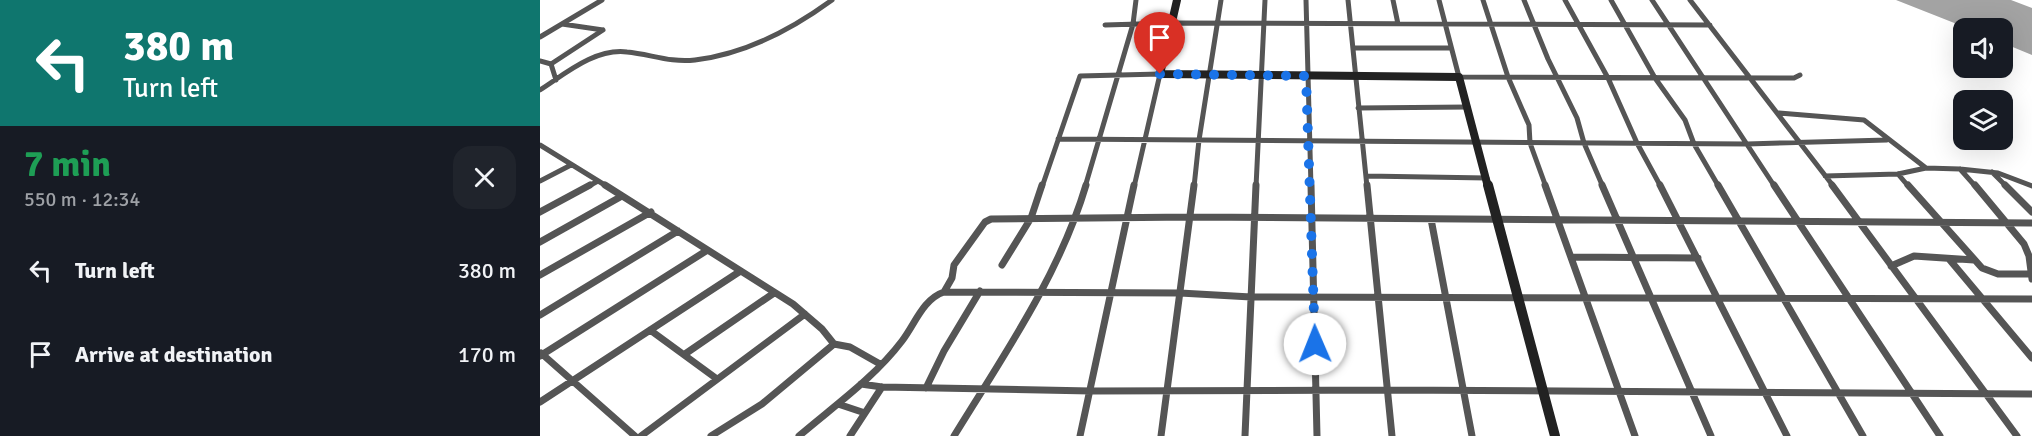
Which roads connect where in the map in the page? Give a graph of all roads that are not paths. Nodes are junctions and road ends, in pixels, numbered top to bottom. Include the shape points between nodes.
1 (602, 0) edge
2 (832, 0) edge
3 (1136, 0) edge
4 (1177, 0) edge
5 (1221, 0) edge
6 (1265, 0) edge
7 (1306, 0) edge
8 (1348, 0) edge
9 (1393, 0) edge
10 (1438, 0) edge
11 (1483, 0) edge
12 (1524, 0) edge
13 (1565, 0) edge
14 (1611, 0) edge
15 (1652, 0) edge
16 (1690, 0) edge
17 (1172, 23) junction
18 (562, 24) junction
19 (1133, 24) junction
20 (1216, 24) junction
21 (1264, 24) junction
22 (1306, 24) junction
23 (1350, 24) junction
24 (1398, 24) junction
25 (1445, 24) junction
26 (1491, 24) junction
27 (1625, 24) junction
28 (1105, 25) dead end
29 (1535, 25) junction
30 (1578, 25) junction
31 (1670, 25) junction
32 (1710, 25) junction
33 (540, 37) edge
34 (1353, 48) junction
35 (1451, 48) junction
36 (540, 62) edge
37 (551, 64) junction
38 (1160, 74) junction
39 (1119, 75) junction
40 (1209, 75) junction
41 (1261, 75) junction
42 (1800, 75) dead end
43 (1306, 76) junction
44 (1355, 76) junction
45 (1459, 77) junction
46 (1508, 77) junction
47 (1557, 77) junction
48 (1608, 78) junction
49 (1655, 78) junction
50 (1702, 78) junction
51 (1753, 78) junction
52 (556, 80) junction
53 (540, 90) edge
54 (1468, 107) junction
55 (1358, 108) junction
56 (1779, 113) junction
57 (1058, 139) junction
58 (1100, 140) junction
59 (1144, 140) junction
60 (1199, 140) junction
61 (1887, 140) junction
62 (1257, 141) junction
63 (1361, 141) junction
64 (1309, 142) junction
65 (1478, 142) junction
66 (1530, 143) junction
67 (1584, 143) junction
68 (1637, 143) junction
69 (1694, 144) junction
70 (1747, 144) junction
71 (1802, 144) junction
72 (540, 145) edge
73 (548, 150) junction
74 (540, 153) edge
75 (572, 165) junction
76 (1926, 168) junction
77 (1960, 169) junction
78 (1992, 171) junction
79 (1898, 174) junction
80 (1366, 176) junction
81 (1825, 176) junction
82 (1487, 178) junction
83 (540, 181) edge
84 (598, 181) junction
85 (2032, 186) edge
86 (622, 196) junction
87 (540, 212) edge
88 (651, 212) junction
89 (2032, 212) edge
90 (1191, 217) junction
91 (1030, 218) junction
92 (1076, 218) junction
93 (1128, 218) junction
94 (1256, 218) junction
95 (1370, 218) junction
96 (1311, 219) junction
97 (1431, 219) junction
98 (1497, 219) junction
99 (1558, 220) junction
100 (1619, 221) junction
101 (1680, 221) junction
102 (1740, 221) junction
103 (1798, 221) junction
104 (1860, 221) junction
105 (1942, 222) junction
106 (2007, 222) junction
107 (2032, 223) edge
108 (678, 231) junction
109 (540, 242) edge
110 (706, 251) junction
111 (1571, 257) junction
112 (1698, 258) junction
113 (1636, 259) junction
114 (1949, 259) junction
115 (1974, 260) junction
116 (1002, 265) dead end
117 (1891, 266) junction
118 (740, 272) junction
119 (540, 275) edge
120 (2031, 276) edge
121 (980, 291) junction
122 (944, 292) junction
123 (774, 293) junction
124 (1180, 293) junction
125 (1040, 294) junction
126 (1111, 294) junction
127 (1314, 296) junction
128 (1377, 296) junction
129 (1447, 296) junction
130 (1517, 296) junction
131 (1251, 297) junction
132 (1587, 297) junction
133 (1849, 298) junction
134 (1914, 298) junction
135 (1981, 298) junction
136 (1653, 299) junction
137 (1718, 299) junction
138 (2032, 299) edge
139 (1785, 300) junction
140 (805, 314) junction
141 (540, 315) edge
142 (650, 330) junction
143 (834, 344) junction
144 (541, 354) edge
145 (685, 354) junction
146 (2032, 358) edge
147 (880, 364) junction
148 (717, 379) junction
149 (572, 381) junction
150 (861, 384) junction
151 (882, 387) junction
152 (926, 388) junction
153 (981, 390) junction
154 (1167, 390) junction
155 (1248, 390) junction
156 (1387, 390) junction
157 (1090, 391) junction
158 (1464, 391) junction
159 (1543, 391) junction
160 (1316, 392) junction
161 (1692, 392) junction
162 (1621, 393) junction
163 (1766, 393) junction
164 (1912, 393) junction
165 (1838, 394) junction
166 (1986, 394) junction
167 (2032, 394) edge
168 (540, 402) edge
169 (838, 404) junction
170 (865, 413) junction
171 (635, 436) edge
172 (641, 436) edge
173 (711, 436) edge
174 (799, 436) edge
175 (850, 436) edge
176 (954, 436) edge
177 (1080, 436) edge
178 (1161, 436) edge
179 (1245, 436) edge
180 (1317, 436) edge
181 (1392, 436) edge
182 (1472, 436) edge
183 (1555, 436) edge
184 (1635, 436) edge
185 (1711, 436) edge
186 (1787, 436) edge
187 (1863, 436) edge
188 (1940, 436) edge
189 (2017, 436) edge

1 - 18 street
2 - 52 street via 804,21 719,56 668,61 615,52 588,61
3 - 19 street
4 - 17 street
5 - 20 street
6 - 21 street
7 - 22 street
8 - 23 street
9 - 24 street
10 - 25 street
11 - 26 street
12 - 29 street
13 - 30 street
14 - 27 street
15 - 31 street
16 - 32 street
17 - 19 street
17 - 20 street
17 - 38 street
18 - 33 street
18 - 37 street via 603,30
19 - 28 street
19 - 39 street
20 - 21 street
20 - 40 street
21 - 22 street
21 - 41 street
22 - 23 street
22 - 43 street
23 - 24 street
23 - 34 street
24 - 25 street
25 - 26 street
25 - 35 street
26 - 29 street
26 - 46 street
27 - 30 street
27 - 31 street
27 - 49 street
29 - 30 street
29 - 47 street
30 - 48 street
31 - 32 street
31 - 50 street
32 - 51 street
34 - 35 street
34 - 44 street
35 - 45 street
36 - 37 street
37 - 52 street
38 - 39 street
38 - 40 street
38 - 59 street
39 - 57 street via 1080,76
39 - 58 street
40 - 41 street
40 - 60 street
41 - 43 street
41 - 62 street
42 - 51 street
43 - 44 street
43 - 64 street
44 - 45 street
44 - 55 street
45 - 46 street
45 - 54 street
46 - 47 street
46 - 66 street via 1529,125
47 - 48 street
47 - 67 street via 1582,126
48 - 49 street
48 - 68 street
49 - 50 street
49 - 69 street via 1685,120
50 - 51 street
50 - 70 street
51 - 56 street
52 - 53 street
54 - 55 street
54 - 65 street
55 - 63 street
56 - 61 street via 1864,120
56 - 71 street
57 - 58 street
57 - 91 street
58 - 59 street
58 - 92 street
59 - 60 street
59 - 93 street
60 - 62 street
60 - 90 street
61 - 71 street
61 - 76 street
62 - 64 street
62 - 94 street
63 - 64 street
63 - 65 street
63 - 80 street
64 - 96 street
65 - 66 street
65 - 82 street
66 - 67 street
66 - 99 street
67 - 68 street
67 - 100 street
68 - 69 street
68 - 101 street
69 - 70 street
69 - 102 street
70 - 71 street
70 - 103 street
71 - 81 street
72 - 73 street
73 - 74 street
73 - 75 street
75 - 83 street
75 - 84 street
76 - 77 street
76 - 79 street
77 - 78 street
77 - 106 street
78 - 85 street
78 - 89 street
79 - 81 street
79 - 105 street
80 - 82 street
80 - 95 street
81 - 104 street
82 - 98 street
84 - 86 street
84 - 87 street
86 - 88 street
86 - 109 street
88 - 108 street
88 - 119 street
90 - 93 street
90 - 94 street
90 - 124 street
91 - 92 street
91 - 116 street
91 - 122 street via 988,220 954,265
92 - 93 street
92 - 125 street
93 - 126 street
94 - 96 street
94 - 131 street
95 - 96 street
95 - 97 street
95 - 128 street
96 - 127 street
97 - 98 street
97 - 129 street
98 - 99 street
98 - 130 street
99 - 100 street
99 - 111 street
100 - 101 street
100 - 113 street
101 - 102 street
101 - 112 street
102 - 103 street
102 - 139 street
103 - 104 street
103 - 133 street
104 - 105 street
104 - 117 street
105 - 106 street
105 - 115 street
106 - 107 street
106 - 120 street via 2028,251
108 - 110 street
108 - 141 street
110 - 118 street
110 - 144 street
111 - 113 street
111 - 132 street
112 - 113 street
112 - 137 street
113 - 136 street
114 - 115 street
114 - 117 street via 1914,256
114 - 135 street
115 - 120 street via 1995,274
117 - 134 street
118 - 123 street
118 - 142 street
121 - 122 street
121 - 125 street
121 - 152 street
122 - 147 street via 929,300 903,340
123 - 140 street
123 - 145 street
124 - 126 street
124 - 131 street
124 - 154 street
125 - 126 street
125 - 153 street
126 - 157 street
127 - 128 street
127 - 131 street
127 - 160 street
128 - 129 street
128 - 156 street
129 - 130 street
129 - 158 street
130 - 132 street
130 - 159 street
131 - 155 street
132 - 136 street
132 - 162 street
133 - 134 street
133 - 139 street
133 - 164 street
134 - 135 street
134 - 166 street
135 - 138 street
135 - 146 street
136 - 137 street
136 - 161 street
137 - 139 street
137 - 163 street
139 - 165 street
140 - 143 street via 821,326
140 - 148 street
142 - 145 street
142 - 149 street
143 - 147 street via 850,347
143 - 173 street via 762,404
144 - 149 street
145 - 148 street
147 - 150 street
148 - 172 street
149 - 168 street
149 - 171 street
150 - 151 street
150 - 169 street
151 - 152 street
151 - 170 street
152 - 153 street
153 - 157 street
153 - 176 street
154 - 155 street
154 - 157 street
154 - 178 street
155 - 160 street
155 - 179 street
156 - 158 street
156 - 160 street
156 - 181 street
157 - 177 street
158 - 159 street
158 - 182 street
159 - 162 street
159 - 183 street
160 - 180 street
161 - 162 street
161 - 163 street
161 - 185 street
162 - 184 street
163 - 165 street
163 - 186 street
164 - 165 street
164 - 166 street
164 - 188 street
165 - 187 street
166 - 167 street
166 - 189 street
169 - 170 street
169 - 174 street
170 - 175 street

